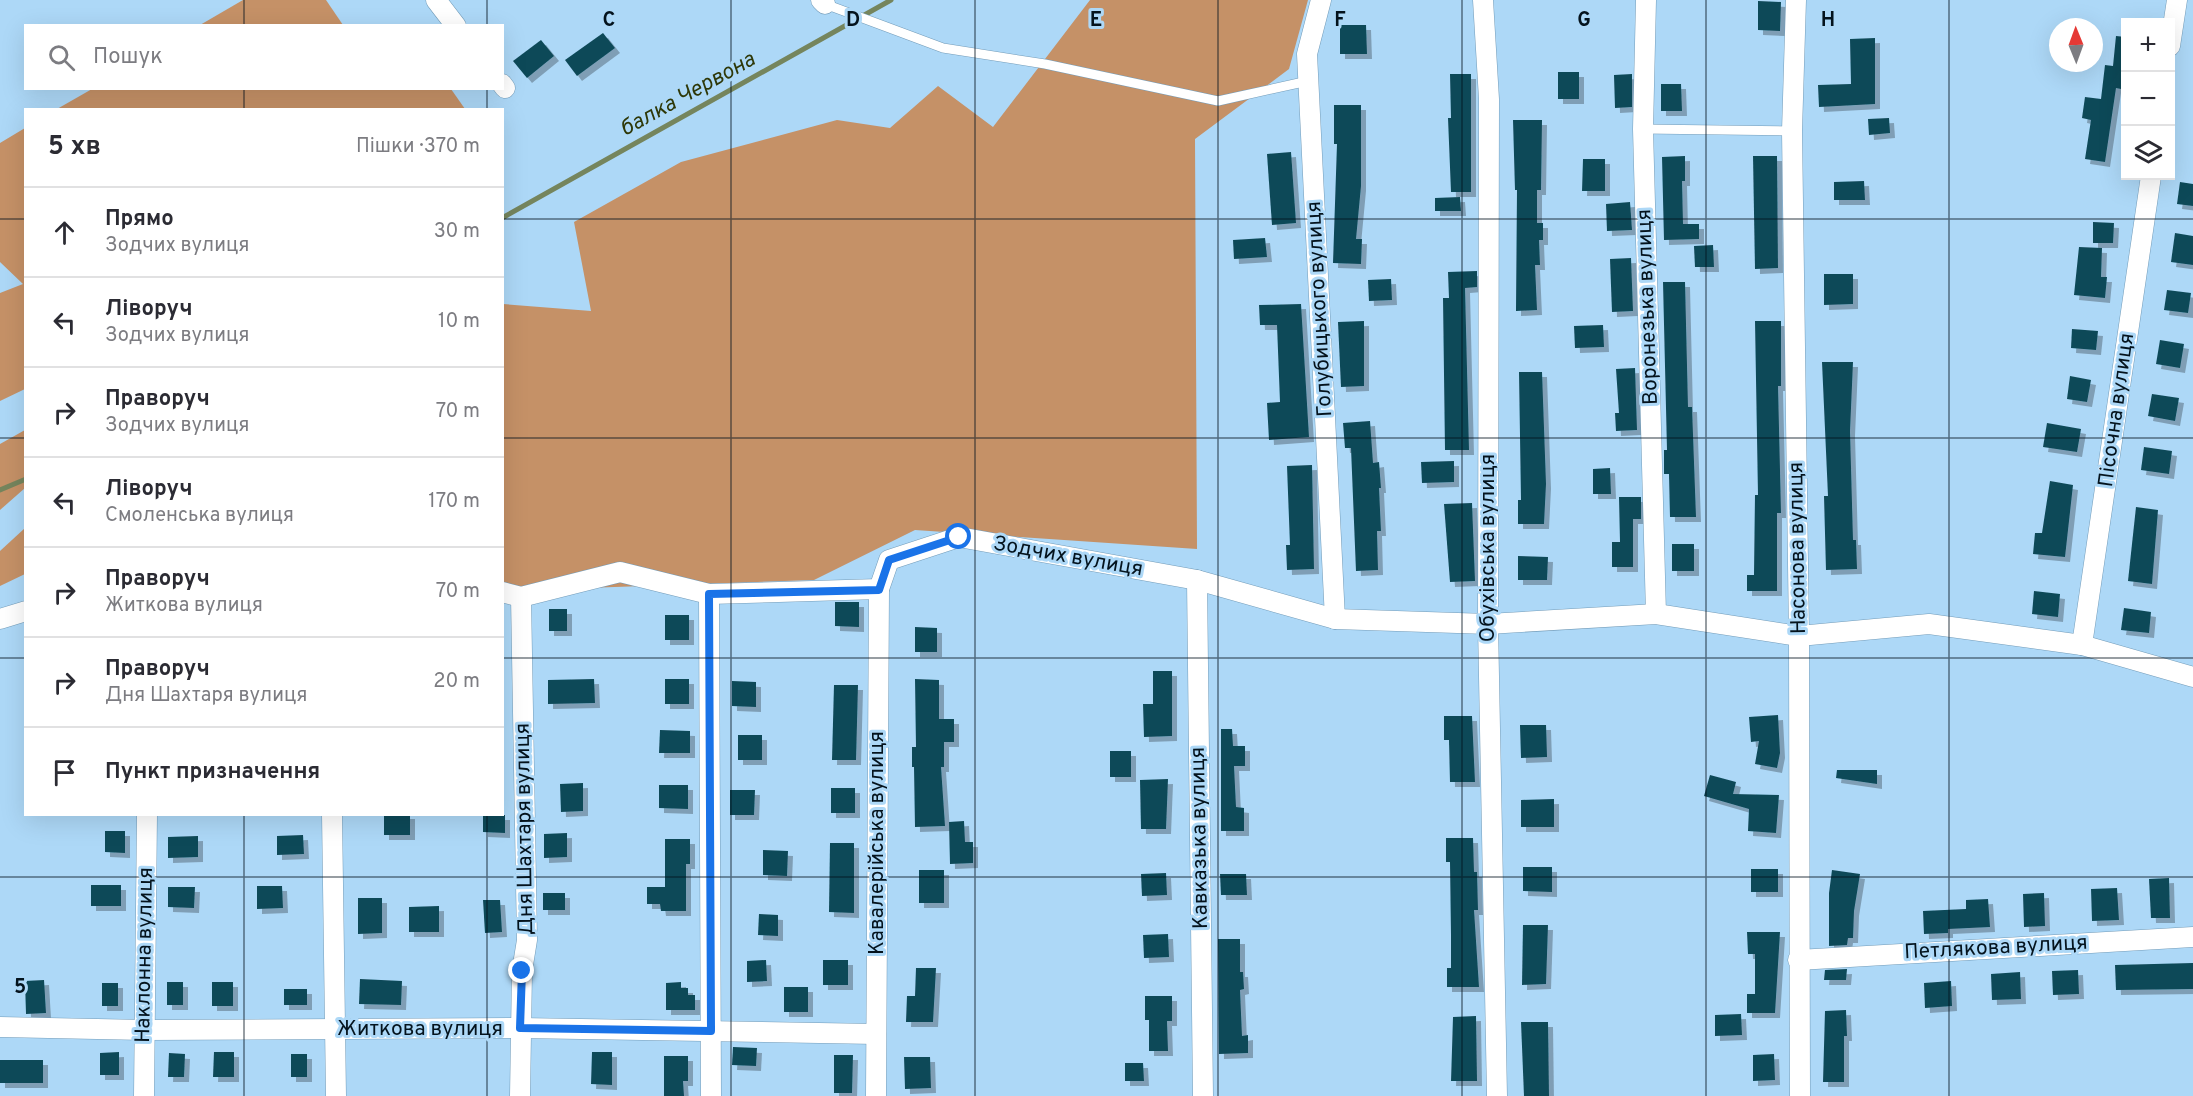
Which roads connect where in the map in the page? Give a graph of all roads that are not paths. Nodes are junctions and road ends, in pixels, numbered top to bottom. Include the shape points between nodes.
1 (436, 0) edge
2 (1321, 0) edge
3 (1483, 0) edge
4 (1646, 0) edge
5 (1796, 0) edge
6 (2177, 0) edge
7 (823, 2) edge
8 (2174, 18) edge
9 (454, 24) edge
10 (1308, 81) junction
11 (1643, 129) junction
12 (1792, 131) junction
13 (2150, 180) edge
14 (1197, 580) junction
15 (879, 590) junction
16 (512, 594) edge
17 (709, 594) junction
18 (24, 612) edge
19 (1656, 614) junction
20 (0, 619) edge
21 (1335, 620) junction
22 (1488, 624) junction
23 (1799, 636) junction
24 (2082, 645) junction
25 (2193, 677) edge
26 (147, 816) edge
27 (332, 816) edge
28 (2193, 937) edge
29 (1798, 960) junction
30 (0, 1027) edge
31 (520, 1028) junction
32 (145, 1030) junction
33 (337, 1030) junction
34 (711, 1031) junction
35 (876, 1034) junction
36 (144, 1096) edge
37 (336, 1096) edge
38 (520, 1096) edge
39 (711, 1096) edge
40 (876, 1096) edge
41 (1203, 1096) edge
42 (1497, 1096) edge
43 (1800, 1096) edge

1 - 9 street
2 - 10 street, Голубицького вулиця via 1307,54
3 - 22 street, Обухівська вулиця via 1490,99
4 - 11 street, Воронезька вулиця
5 - 12 street, Насонова вулиця
6 - 8 street
7 - 10 lane via 943,48 1045,64 1218,101
10 - 21 street, Голубицького вулиця
11 - 12 lane
11 - 19 street, Воронезька вулиця
12 - 23 street, Насонова вулиця
13 - 24 street, Пісочна вулиця
14 - 15 street, Зодчих вулиця via 959,537 889,560
14 - 21 street
14 - 41 street, Кавказька вулиця
15 - 17 street
15 - 35 street, Кавалерійська вулиця
16 - 17 street via 620,572
16 - 31 street, Дня Шахтаря вулиця via 527,940
17 - 34 street
18 - 20 street
19 - 22 street
19 - 23 street
21 - 22 street
22 - 42 street, Обухівська вулиця
23 - 24 street via 1929,624
23 - 29 street, Насонова вулиця
24 - 25 street
26 - 32 street, Наклонна вулиця
27 - 33 street
28 - 29 street, Петлякова вулиця
29 - 43 street, Насонова вулиця
30 - 32 street, Житкова вулиця
31 - 33 street, Житкова вулиця
31 - 34 street, Житкова вулиця
31 - 38 street, Дня Шахтаря вулиця
32 - 33 street, Житкова вулиця
32 - 36 street, Наклонна вулиця
33 - 37 street
34 - 35 street, Житкова вулиця
34 - 39 street
35 - 40 street, Кавалерійська вулиця

